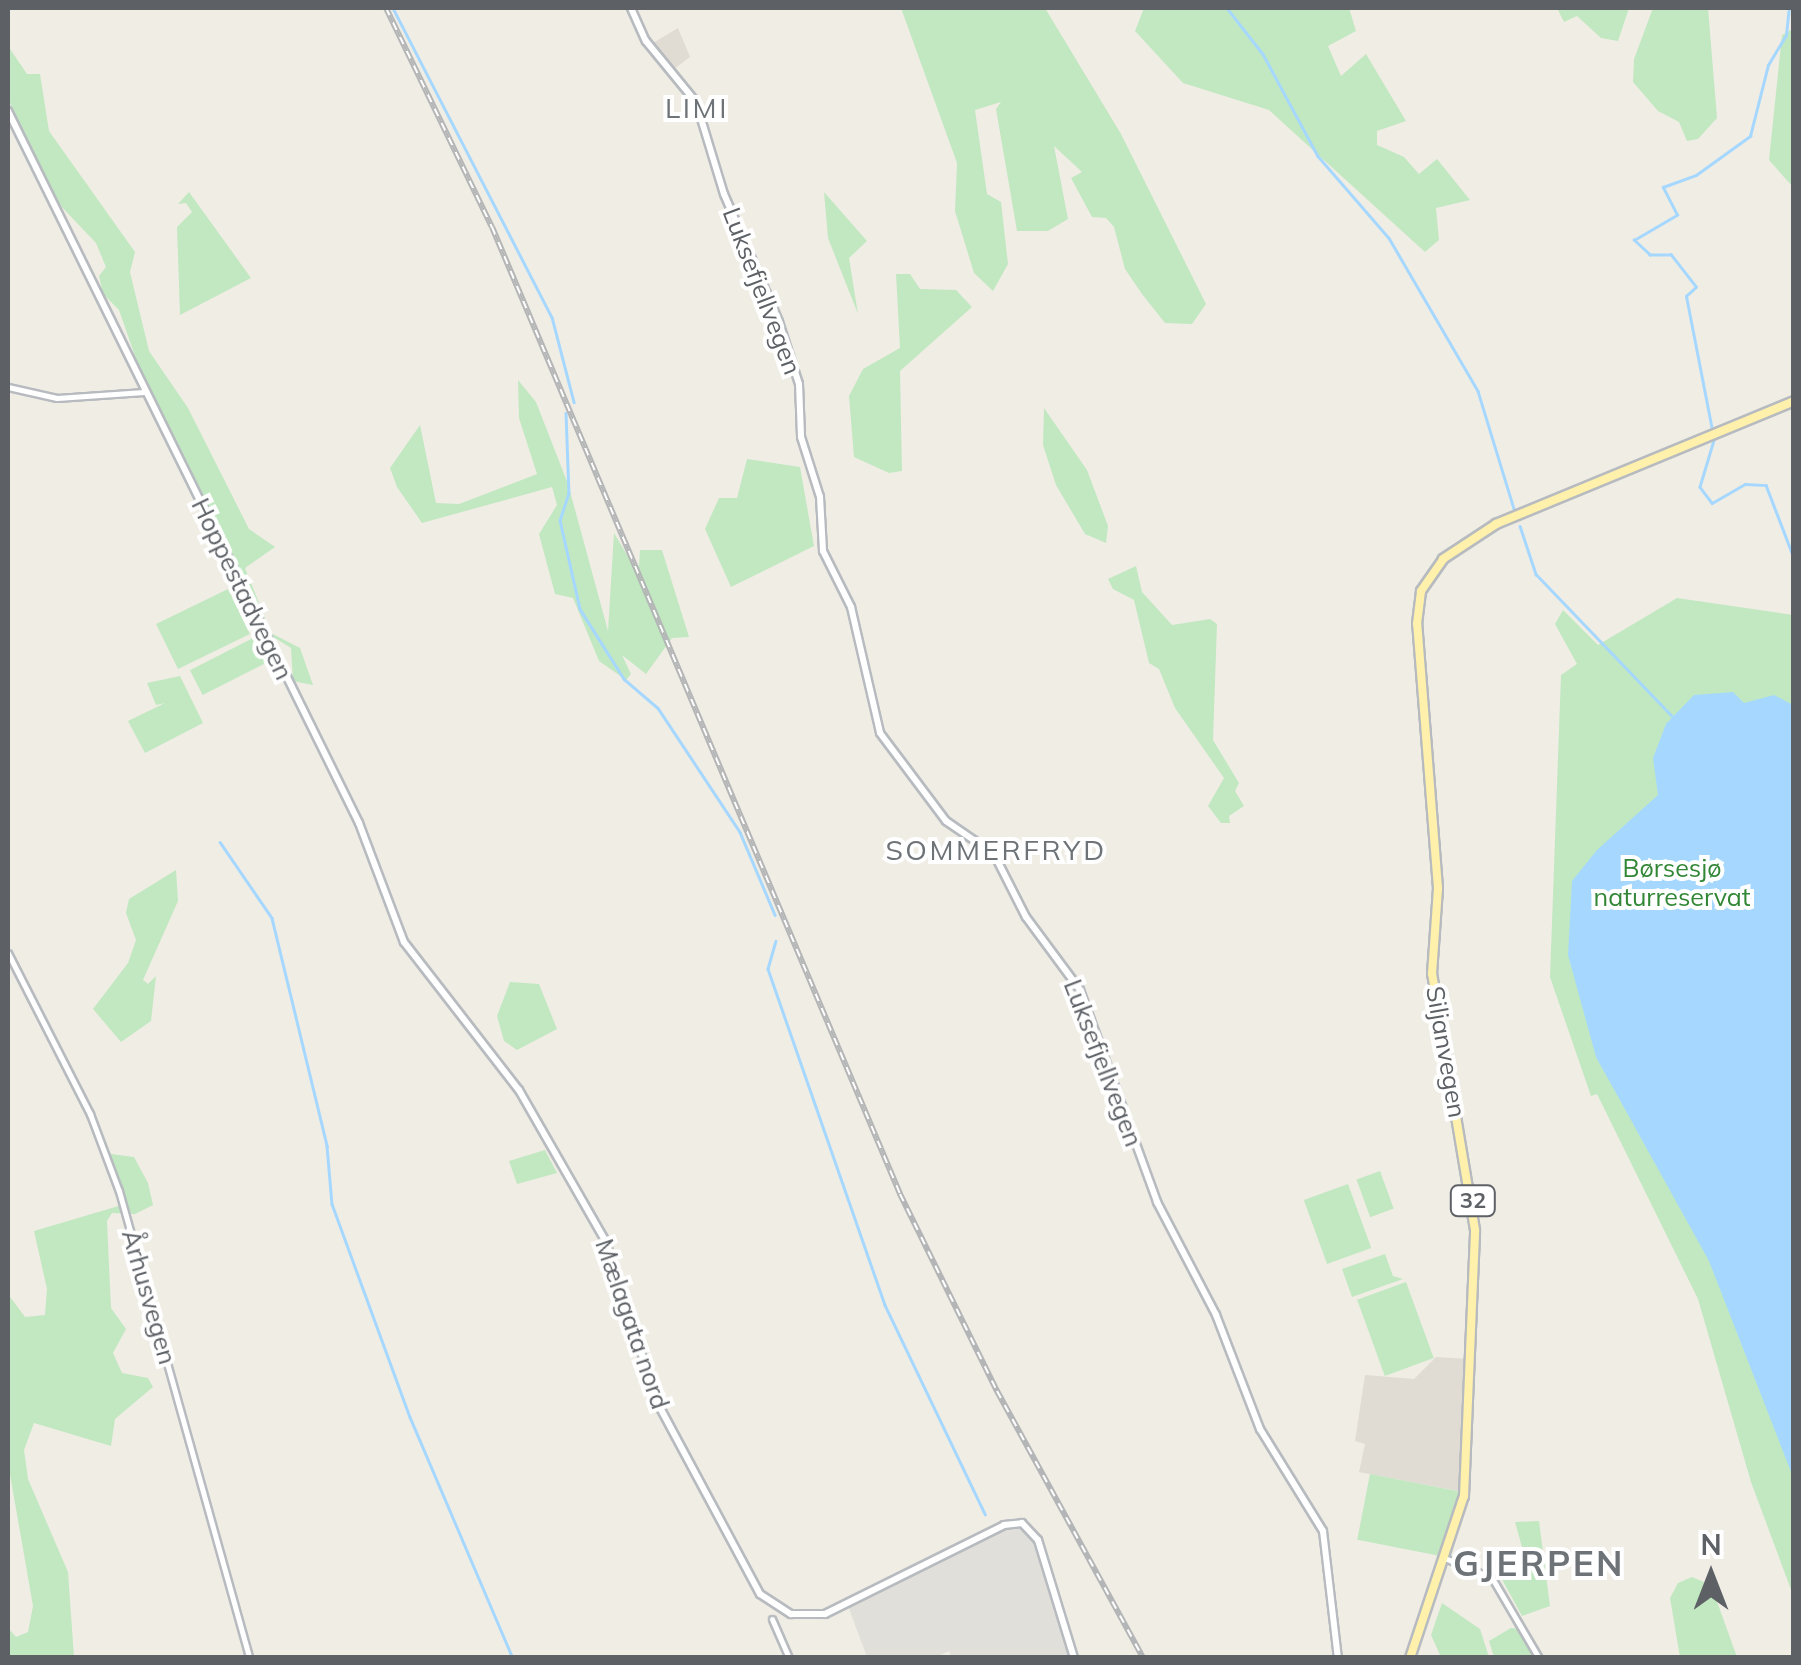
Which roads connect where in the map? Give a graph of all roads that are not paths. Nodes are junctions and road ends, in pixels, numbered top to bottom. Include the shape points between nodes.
1 (631, 8) edge
2 (8, 111) edge
3 (8, 387) edge
4 (144, 392) junction
5 (1794, 401) edge
6 (8, 953) edge
7 (492, 1054) joint
8 (1447, 1559) junction
9 (772, 1619) dead end
10 (248, 1658) edge
11 (788, 1658) edge
12 (1074, 1658) edge
13 (1338, 1658) edge
14 (1410, 1658) edge
15 (1539, 1658) edge

1 - 13 main road, Luksefjellvegen via 646,41 697,104 724,194 783,332 821,502 823,551 851,607 880,734 946,821 994,854 1026,917 1080,990 1151,1188 1216,1315 1260,1430 1323,1531
2 - 4 main road, Hoppestadvegen
3 - 4 street via 57,398
4 - 7 main road, Hoppestadvegen via 359,823 404,942
5 - 8 main road, Siljanvegen / 32 via 1484,530 1437,565 1419,598 1438,888 1432,974 1475,1221 1466,1483
6 - 10 street, Århusvegen via 90,1114 119,1191
7 - 12 main road, Mælagata nord via 606,1242 657,1402 764,1599 800,1616 834,1612 1018,1522 1038,1540
8 - 14 main road, Siljanvegen / 32
8 - 15 street via 1492,1578
9 - 11 street

